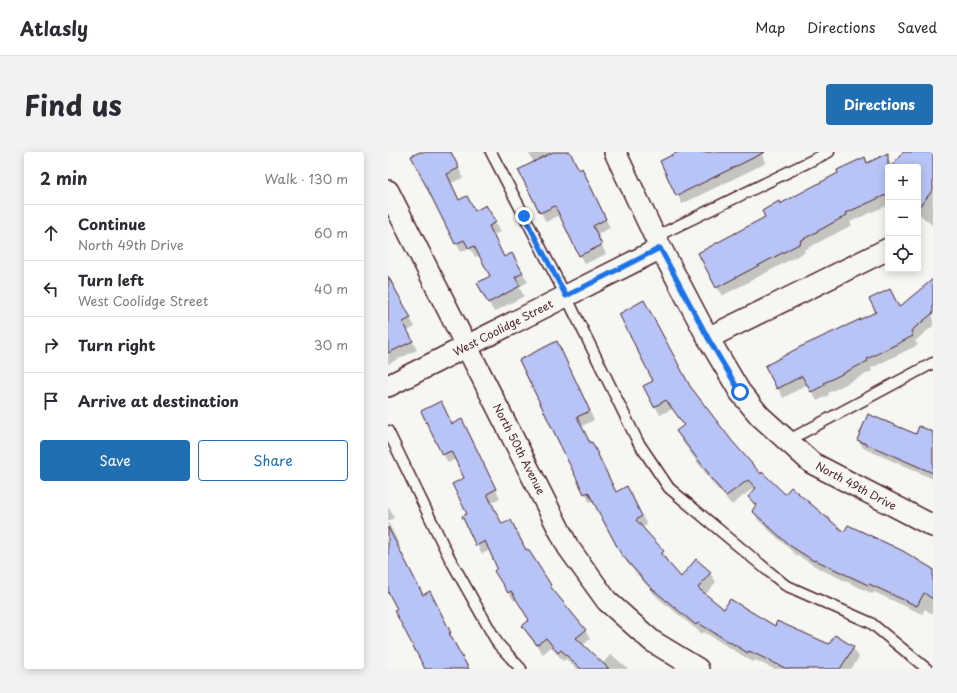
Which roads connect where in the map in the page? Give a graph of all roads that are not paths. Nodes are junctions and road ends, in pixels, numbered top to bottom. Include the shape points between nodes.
1 (491, 152) edge
2 (615, 152) edge
3 (829, 152) edge
4 (388, 191) edge
5 (658, 242) junction
6 (885, 250) edge
7 (566, 296) junction
8 (708, 338) junction
9 (467, 346) junction
10 (933, 363) edge
11 (388, 386) edge
12 (388, 431) edge
13 (787, 440) junction
14 (933, 526) edge
15 (521, 669) edge
16 (698, 669) edge
17 (927, 669) edge

1 - 7 lane
2 - 5 street, North 49th Drive
3 - 5 lane
4 - 9 street, North 50th Avenue
5 - 7 street, West Coolidge Street
5 - 8 street, North 49th Drive
6 - 8 street
7 - 9 street, West Coolidge Street
7 - 17 lane via 638,442 669,488 785,585 871,623
8 - 13 street, North 49th Drive via 740,392 760,416
9 - 11 street, West Coolidge Street
9 - 16 street, North 50th Avenue via 568,547 588,577 607,601 652,641
10 - 13 lane
12 - 15 lane via 449,557 498,644
13 - 14 street, North 49th Drive via 812,463

